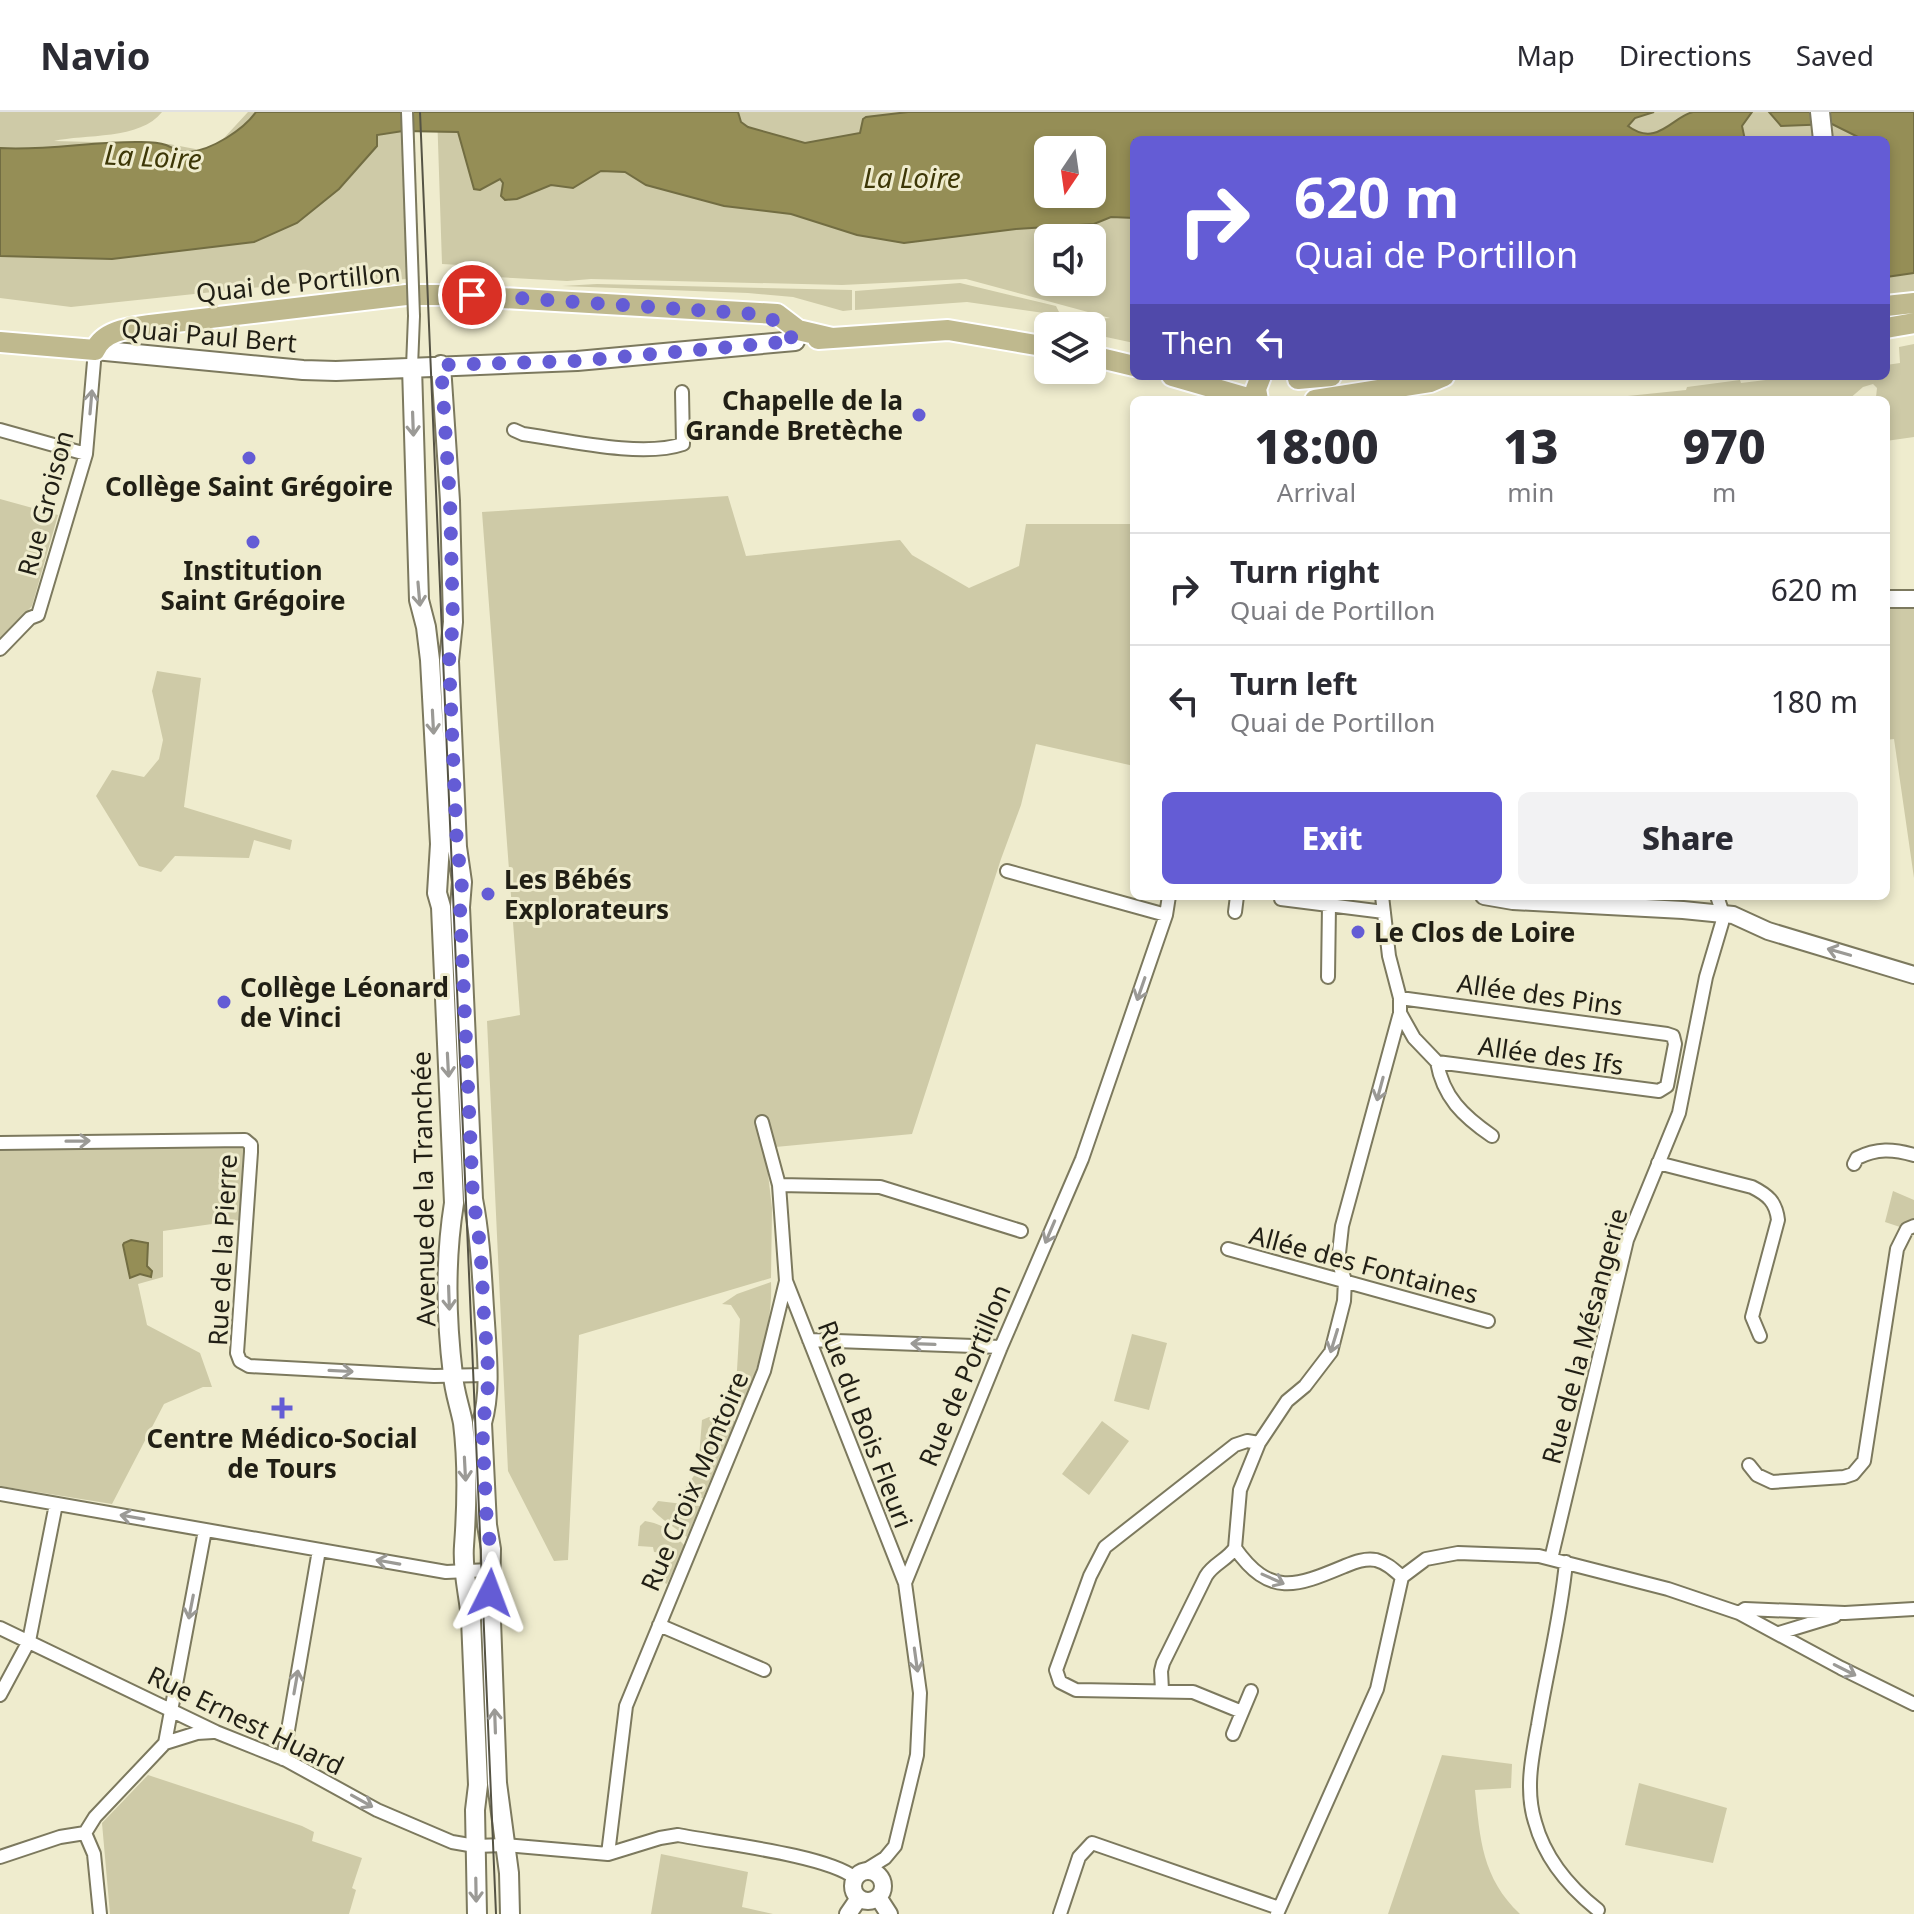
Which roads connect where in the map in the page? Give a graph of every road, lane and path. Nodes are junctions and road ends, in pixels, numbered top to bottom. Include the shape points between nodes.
1 (407, 112) edge
2 (1820, 112) edge
3 (1823, 136) edge
4 (1914, 303) edge
5 (1890, 306) edge
6 (756, 314) junction
7 (1914, 323) edge
8 (1890, 327) edge
9 (1914, 330) edge
10 (1890, 334) edge
11 (832, 338) junction
12 (795, 341) junction
13 (0, 342) edge
14 (1034, 344) edge
15 (95, 350) junction
16 (1106, 358) edge
17 (1128, 362) edge
18 (441, 365) junction
19 (412, 367) junction
20 (1186, 380) edge
21 (1302, 380) edge
22 (1435, 380) edge
23 (682, 392) dead end
24 (1329, 393) edge
25 (1242, 396) edge
26 (0, 430) edge
27 (514, 430) dead end
28 (86, 454) junction
29 (1890, 599) edge
30 (1914, 599) edge
31 (0, 649) edge
32 (1007, 871) dead end
33 (1168, 900) edge
34 (1236, 900) edge
35 (1289, 900) edge
36 (1382, 900) edge
37 (1507, 900) edge
38 (1718, 900) edge
39 (1329, 905) junction
40 (1235, 912) dead end
41 (1384, 912) junction
42 (1723, 914) junction
43 (1166, 915) junction
44 (1914, 975) edge
45 (1328, 977) dead end
46 (1400, 998) junction
47 (1400, 1013) junction
48 (1673, 1036) joint
49 (1437, 1062) junction
50 (762, 1122) dead end
51 (1492, 1136) dead end
52 (0, 1143) edge
53 (1914, 1155) edge
54 (1658, 1163) junction
55 (1854, 1164) dead end
56 (779, 1185) junction
57 (1914, 1226) edge
58 (1021, 1231) dead end
59 (1228, 1249) dead end
60 (1345, 1280) junction
61 (786, 1281) junction
62 (1488, 1321) dead end
63 (1760, 1336) dead end
64 (809, 1340) junction
65 (1001, 1347) junction
66 (453, 1374) junction
67 (486, 1375) junction
68 (1259, 1443) junction
69 (1749, 1465) dead end
70 (0, 1494) edge
71 (56, 1504) junction
72 (205, 1530) junction
73 (1235, 1548) junction
74 (319, 1550) junction
75 (1551, 1559) junction
76 (1566, 1562) junction
77 (490, 1570) junction
78 (465, 1571) junction
79 (1402, 1577) junction
80 (905, 1583) junction
81 (1914, 1609) edge
82 (1739, 1613) junction
83 (1845, 1613) junction
84 (659, 1625) junction
85 (0, 1628) edge
86 (1779, 1633) junction
87 (29, 1641) junction
88 (764, 1670) dead end
89 (1162, 1690) junction
90 (1251, 1691) dead end
91 (0, 1695) edge
92 (1914, 1704) edge
93 (172, 1709) junction
94 (1242, 1712) junction
95 (216, 1732) junction
96 (1233, 1734) dead end
97 (165, 1743) junction
98 (283, 1759) junction
99 (85, 1833) junction
100 (505, 1845) junction
101 (475, 1846) junction
102 (608, 1854) junction
103 (0, 1857) edge
104 (859, 1874) junction
105 (878, 1897) junction
106 (859, 1898) junction
107 (1598, 1910) dead end
108 (1278, 1911) edge
109 (100, 1914) edge
110 (477, 1914) edge
111 (510, 1914) edge
112 (848, 1914) edge
113 (889, 1914) edge
114 (1060, 1914) edge

1 - 19 street, bridge
2 - 3 main road
4 - 5 main road
6 - 11 main road, Quai de Portillon via 777,314 798,330
6 - 12 main road, Quai de Portillon via 773,320
6 - 15 main road, Quai de Portillon via 406,295 150,325 114,333
7 - 8 main road
9 - 10 main road
11 - 12 main road, Quai de Portillon
11 - 14 main road, Quai de Portillon via 948,330
12 - 18 main road, Quai de Portillon via 577,361
13 - 15 main road, Quai Paul Bert
15 - 19 main road, Quai Paul Bert via 303,370
28 -> 15 street, Rue Groison
16 - 17 main road
18 - 19 main road, Quai Paul Bert
18 - 67 main road, Avenue de la Tranchée via 450,501 449,661 457,847
19 -> 66 main road, Avenue de la Tranchée via 419,600 430,660 440,844 437,893 454,1203 448,1253
20 - 25 main road
21 - 24 main road
22 - 24 main road
23 - 27 street via 683,444 671,448 618,447
26 - 28 street
28 - 31 street, Rue Groison via 38,615
29 - 30 street
32 - 43 street
33 - 43 street, Rue de Portillon
34 - 40 street
35 - 39 street
36 - 41 street
37 - 42 street
38 - 42 street
39 - 41 street
39 - 45 street
41 - 46 street
44 -> 42 street
42 - 54 street, Rue de la Mésangerie via 1682,1103
43 -> 65 street, Rue de Portillon via 1082,1159
46 - 47 street
46 - 48 street, Allée des Pins
47 - 49 street
47 -> 60 street via 1342,1226 1338,1262
48 - 49 street, Allée des Ifs via 1667,1086 1659,1091
49 - 51 street via 1440,1081 1454,1103
50 - 56 street, Rue Croix Montoire
52 -> 66 street, Rue de la Pierre via 245,1140 251,1152 240,1361 263,1367
53 - 55 street via 1870,1151
54 - 63 street via 1752,1187 1776,1206 1778,1220 1752,1317
54 - 75 street, Rue de la Mésangerie via 1627,1240
56 - 58 street via 880,1187
56 - 61 street, Rue Croix Montoire
57 - 69 street via 1897,1249 1860,1468 1844,1477 1772,1482
59 - 60 street, Allée des Fontaines
60 - 62 street, Allée des Fontaines
60 -> 68 street via 1329,1357 1287,1401
61 - 64 street, Rue du Bois Fleuri
61 - 84 street, Rue Croix Montoire via 764,1371
65 -> 64 street
64 - 80 street, Rue du Bois Fleuri
65 - 80 street, Rue de Portillon
66 - 67 street, Rue de la Pierre
66 -> 78 main road, Avenue de la Tranchée via 463,1421
67 - 77 main road, Avenue de la Tranchée via 482,1423
68 - 73 street via 1240,1490
68 - 89 street via 1235,1445 1105,1547 1090,1576 1056,1670 1060,1682 1076,1690
70 - 71 street
72 -> 71 street
71 - 87 street
72 - 74 street
72 -> 93 street
73 -> 79 street via 1258,1572 1284,1584 1300,1584 1366,1559 1387,1564
73 - 89 street via 1206,1576 1163,1663
78 -> 74 street
98 -> 74 street
75 - 76 street
75 - 79 street via 1458,1553 1426,1559
76 - 82 street
76 - 107 street via 1530,1795 1537,1830 1554,1863 1569,1885
77 - 78 street
100 -> 77 main road, Avenue de la Tranchée via 497,1783
78 - 101 main road, Avenue de la Tranchée via 478,1785
79 - 108 street via 1377,1689
80 -> 104 street, Rue de Portillon via 920,1693 917,1755 895,1846
81 - 83 street
82 - 83 street
82 - 86 street
83 - 86 street
84 - 88 street
84 - 102 street, Rue Croix Montoire via 626,1706
85 - 87 street, Rue Ernest Huard
86 -> 92 street
87 - 91 street
87 - 93 street, Rue Ernest Huard
89 - 94 street via 1193,1692
90 - 94 street
93 - 95 street, Rue Ernest Huard
93 - 97 street
94 - 96 street
95 - 97 street
95 - 98 street, Rue Ernest Huard
97 - 99 street
98 -> 101 street, Rue Ernest Huard via 377,1810 452,1842
99 - 103 street
99 - 109 street via 94,1854
100 - 101 street, Rue Ernest Huard
100 - 102 street, Rue Ernest Huard
100 - 111 main road, Avenue de la Tranchée
101 -> 110 main road, Avenue de la Tranchée
102 - 104 street via 678,1835
104 - 105 street via 874,1872 881,1878
104 - 106 street via 853,1889
105 - 106 street
105 - 113 street
106 - 112 street
108 - 114 street via 1092,1843 1079,1857

